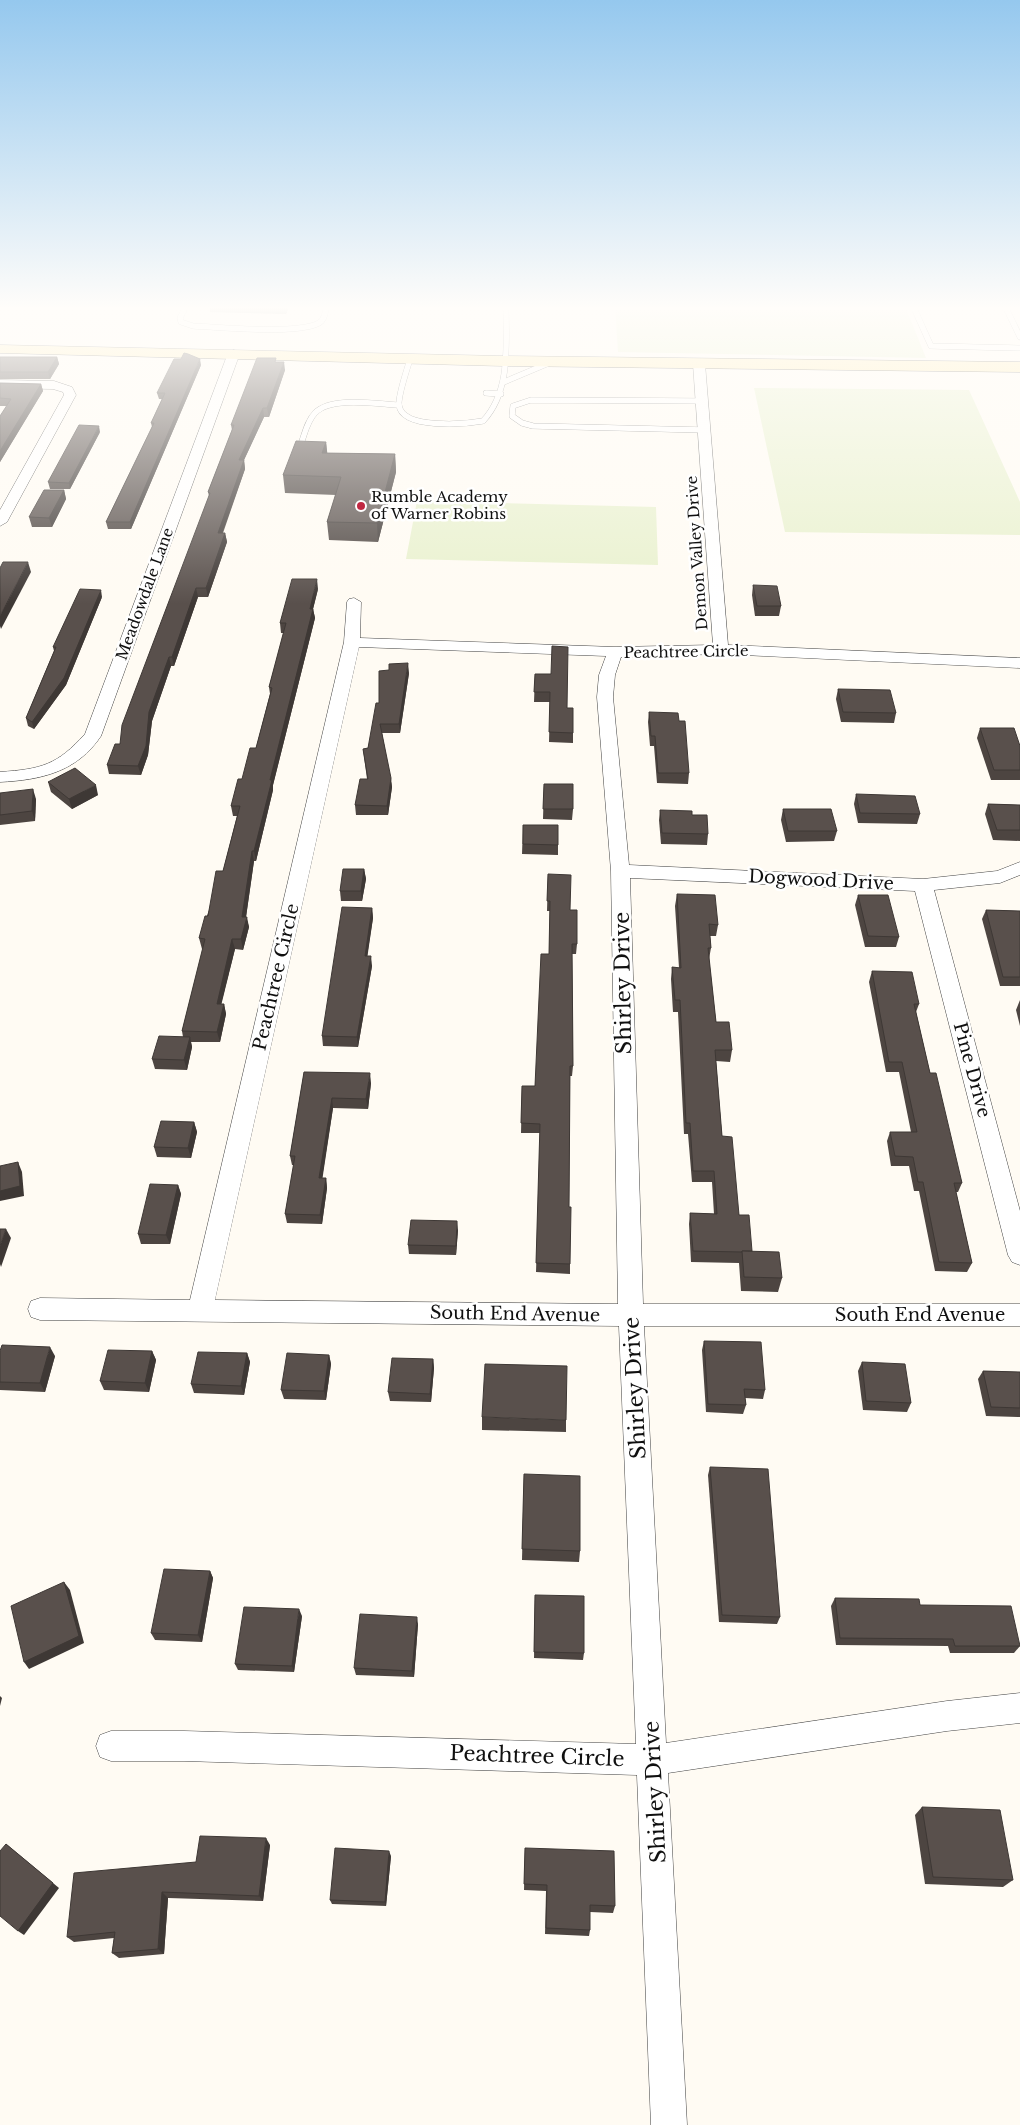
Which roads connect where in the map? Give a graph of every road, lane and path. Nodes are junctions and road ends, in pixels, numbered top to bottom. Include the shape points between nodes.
1 (64, 405) edge
2 (215, 405) edge
3 (333, 405) edge
4 (399, 405) edge
5 (494, 405) edge
6 (516, 405) edge
7 (702, 405) edge
8 (704, 430) junction
9 (299, 450) edge
10 (0, 522) edge
11 (354, 602) dead end
12 (352, 642) junction
13 (721, 649) junction
14 (615, 652) junction
15 (1020, 663) edge
16 (0, 778) edge
17 (1020, 868) edge
18 (620, 871) junction
19 (923, 885) junction
20 (1020, 1255) edge
21 (40, 1309) dead end
22 (200, 1311) junction
23 (631, 1315) junction
24 (1020, 1315) edge
25 (1020, 1708) edge
26 (111, 1746) dead end
27 (653, 1760) junction
28 (669, 2125) edge

1 - 10 street
2 - 16 street, Meadowdale Lane via 93,736 70,759 46,770
3 - 9 lane via 320,408 314,414
4 - 5 lane via 405,416 418,421 473,423 489,416
6 - 8 lane via 512,416 533,426
7 - 8 street, Demon Valley Drive
8 - 13 street, Demon Valley Drive
11 - 12 street, Peachtree Circle
12 - 14 street, Peachtree Circle
12 - 22 street, Peachtree Circle
13 - 14 street, Peachtree Circle
13 - 15 street, Peachtree Circle
14 - 18 street, Shirley Drive via 607,676 605,697
17 - 19 street, Dogwood Drive via 1000,877
18 - 19 street, Dogwood Drive
18 - 23 street, Shirley Drive
19 - 20 street, Pine Drive
21 - 22 street, South End Avenue
22 - 23 street, South End Avenue
23 - 24 street, South End Avenue
23 - 27 street, Shirley Drive
25 - 27 street, Peachtree Circle
26 - 27 street, Peachtree Circle
27 - 28 street, Shirley Drive

